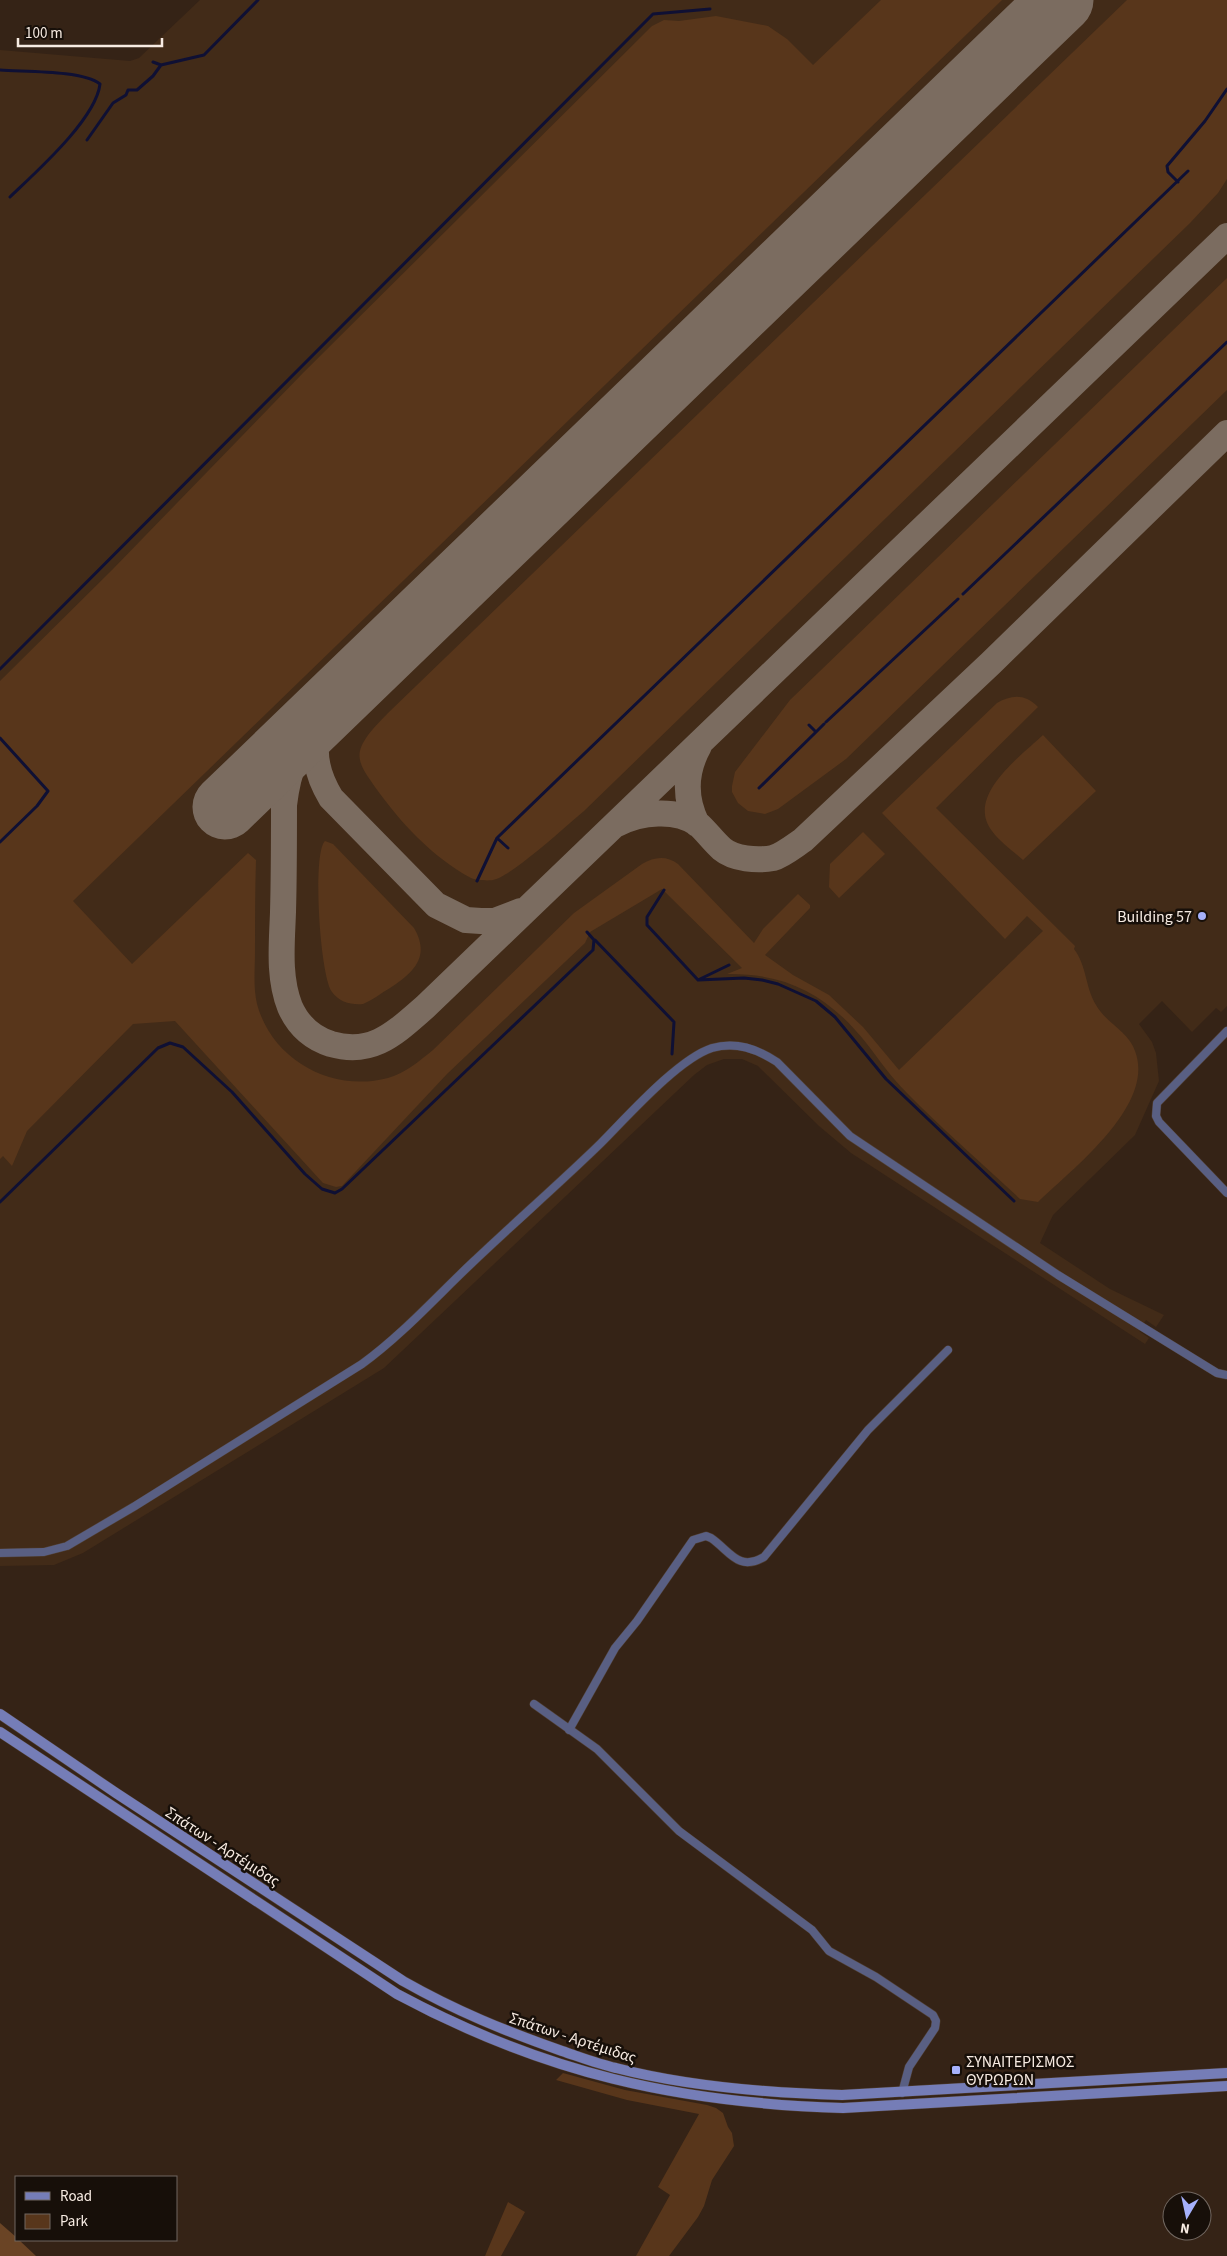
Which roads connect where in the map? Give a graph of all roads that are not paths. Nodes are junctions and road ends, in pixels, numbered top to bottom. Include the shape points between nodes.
1 (1227, 1031) edge
2 (1227, 1193) edge
3 (948, 1350) dead end
4 (1227, 1375) edge
5 (0, 1553) edge
6 (534, 1704) dead end
7 (0, 1714) edge
8 (568, 1730) junction
9 (0, 1732) edge
10 (1227, 2073) edge
11 (1227, 2086) edge
12 (902, 2093) junction

1 - 2 street via 1157,1103 1156,1116
3 - 8 street via 868,1430 764,1557 750,1563 740,1561 711,1538 699,1536 693,1540 615,1648
4 - 5 street via 1217,1373 1058,1276 850,1136 768,1056 747,1047 721,1046 697,1055 659,1086 362,1364 67,1546 44,1552
6 - 8 street
7 - 12 main road, Σπάτων - Αρτέμιδας via 362,1956 447,2006 503,2031 615,2068 666,2079 785,2094
8 - 12 street via 610,1760 679,1831 812,1930 830,1951 933,2015 935,2028 909,2067
9 - 11 main road, Σπάτων - Αρτέμιδας via 397,1994 440,2017 561,2066 665,2092 723,2101 842,2108
10 - 12 main road, Σπάτων - Αρτέμιδας

